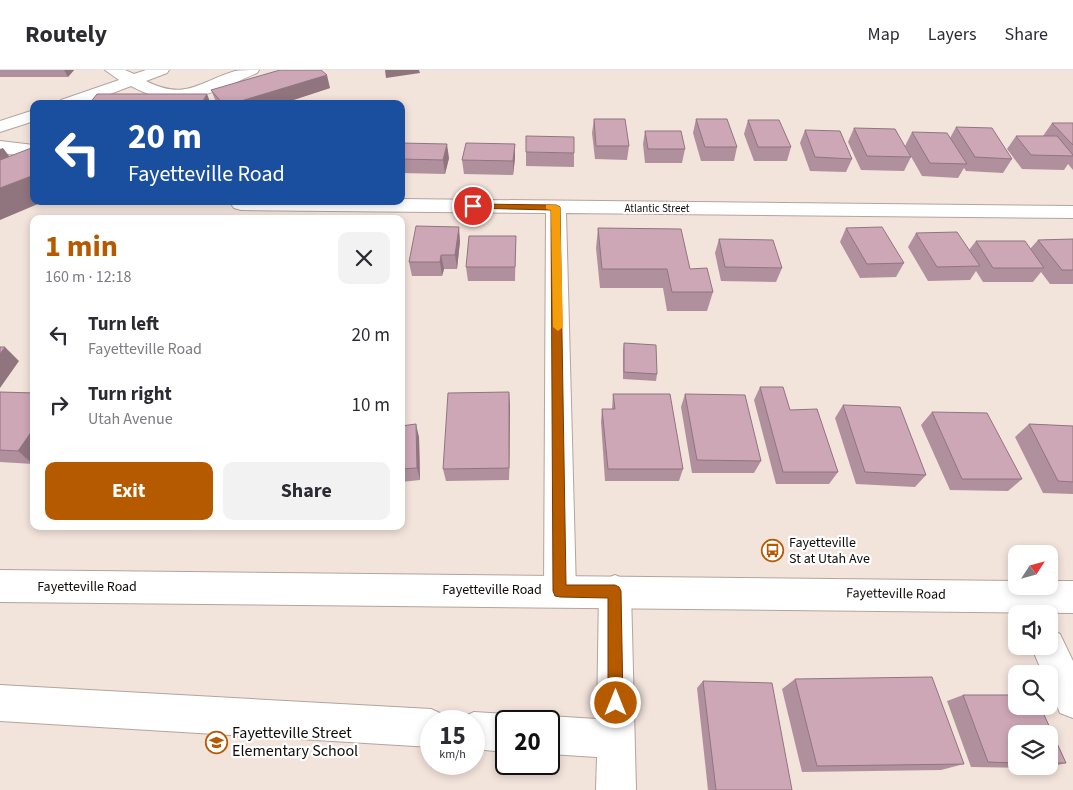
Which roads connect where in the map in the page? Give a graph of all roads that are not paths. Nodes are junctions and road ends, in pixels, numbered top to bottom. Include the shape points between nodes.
1 (113, 70) edge
2 (161, 70) edge
3 (251, 70) edge
4 (132, 80) junction
5 (78, 100) edge
6 (30, 116) edge
7 (0, 127) edge
8 (0, 147) edge
9 (30, 151) edge
10 (345, 205) edge
11 (556, 207) junction
12 (1073, 212) edge
13 (0, 586) edge
14 (560, 591) junction
15 (615, 591) junction
16 (1073, 597) edge
17 (1029, 605) edge
18 (1052, 655) edge
19 (1073, 700) edge
20 (0, 703) edge
21 (420, 727) edge
22 (560, 736) edge
23 (616, 739) junction
24 (616, 790) edge

1 - 4 street
2 - 4 street
3 - 4 street via 198,91 174,95 160,94
4 - 5 street
6 - 7 street
8 - 9 street
10 - 11 street, Atlantic Street
11 - 12 street, Atlantic Street
11 - 14 street
13 - 14 street, Fayetteville Road
14 - 15 street, Fayetteville Road
15 - 17 street, Fayetteville Road
15 - 23 street
16 - 17 street, Fayetteville Road
18 - 19 street
20 - 21 street
22 - 23 street
23 - 24 street

